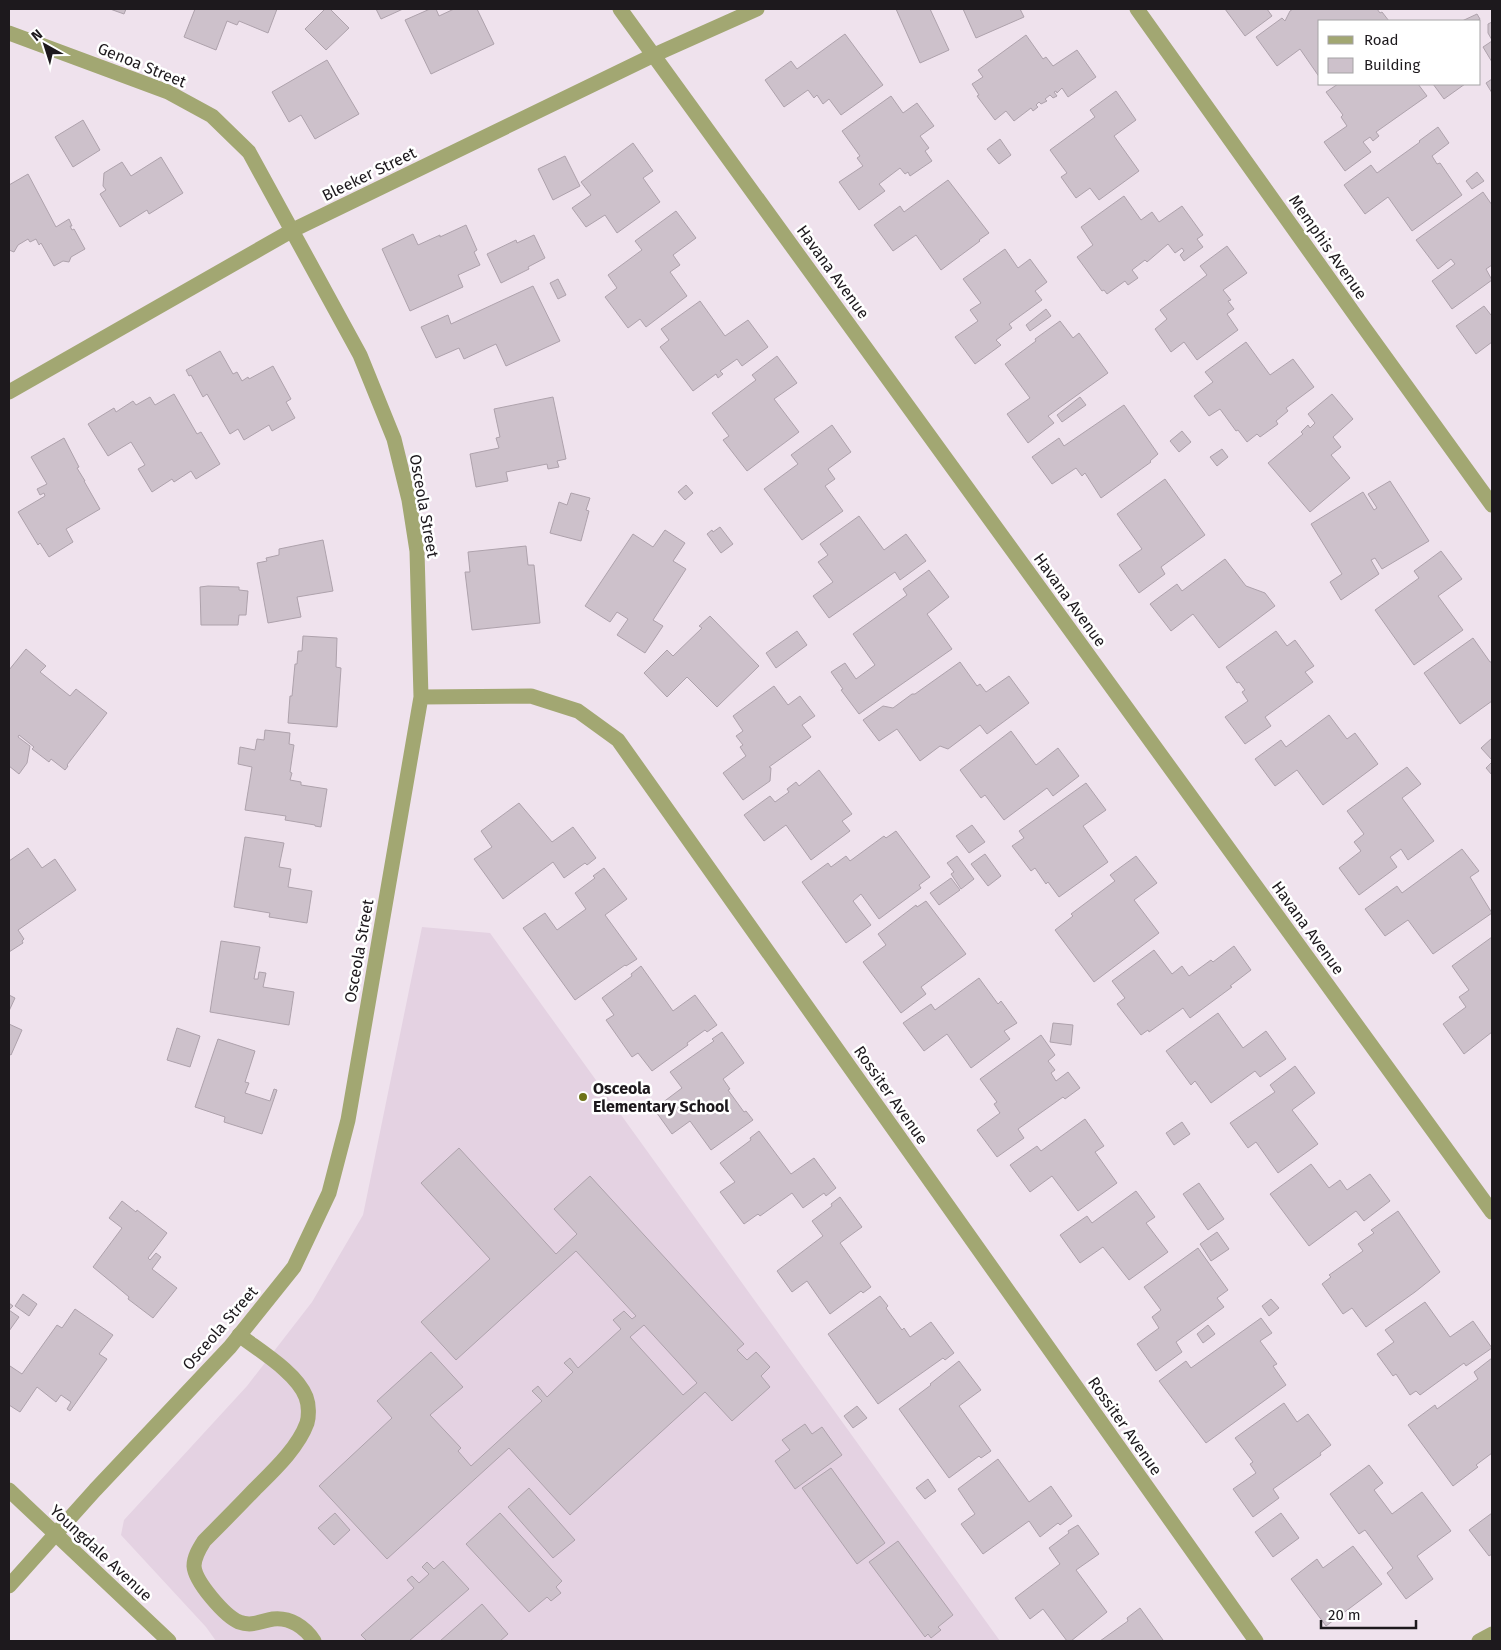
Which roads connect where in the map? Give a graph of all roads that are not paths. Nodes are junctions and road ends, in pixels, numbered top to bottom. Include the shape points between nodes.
1 (620, 9) edge
2 (757, 9) edge
3 (1137, 9) edge
4 (9, 33) edge
5 (654, 55) junction
6 (293, 230) junction
7 (9, 392) edge
8 (1492, 505) edge
9 (421, 697) junction
10 (1492, 1212) edge
11 (239, 1335) junction
12 (9, 1490) edge
13 (55, 1534) junction
14 (9, 1586) edge
15 (1492, 1634) edge
16 (170, 1641) edge
17 (314, 1641) edge
18 (1256, 1641) edge
19 (1479, 1641) edge

1 - 5 street, Havana Avenue
2 - 5 street, Bleeker Street
3 - 8 street, Memphis Avenue
4 - 6 street, Genoa Street via 168,92 212,116 249,152
5 - 6 street, Bleeker Street
5 - 10 street, Havana Avenue
6 - 7 street, Bleeker Street
6 - 9 street, Osceola Street via 360,355 394,439 417,551
9 - 11 street, Osceola Street via 348,1120 329,1193 294,1267
9 - 18 street, Rossiter Avenue via 532,696 578,711 618,740
11 - 13 street, Osceola Street
11 - 17 street via 297,1384 306,1397 307,1423 282,1461 204,1541 194,1566 206,1589 225,1612 239,1622 253,1625 286,1619 300,1626
12 - 13 street, Youngdale Avenue
13 - 14 street, Osceola Street
13 - 16 street, Youngdale Avenue
15 - 19 street

